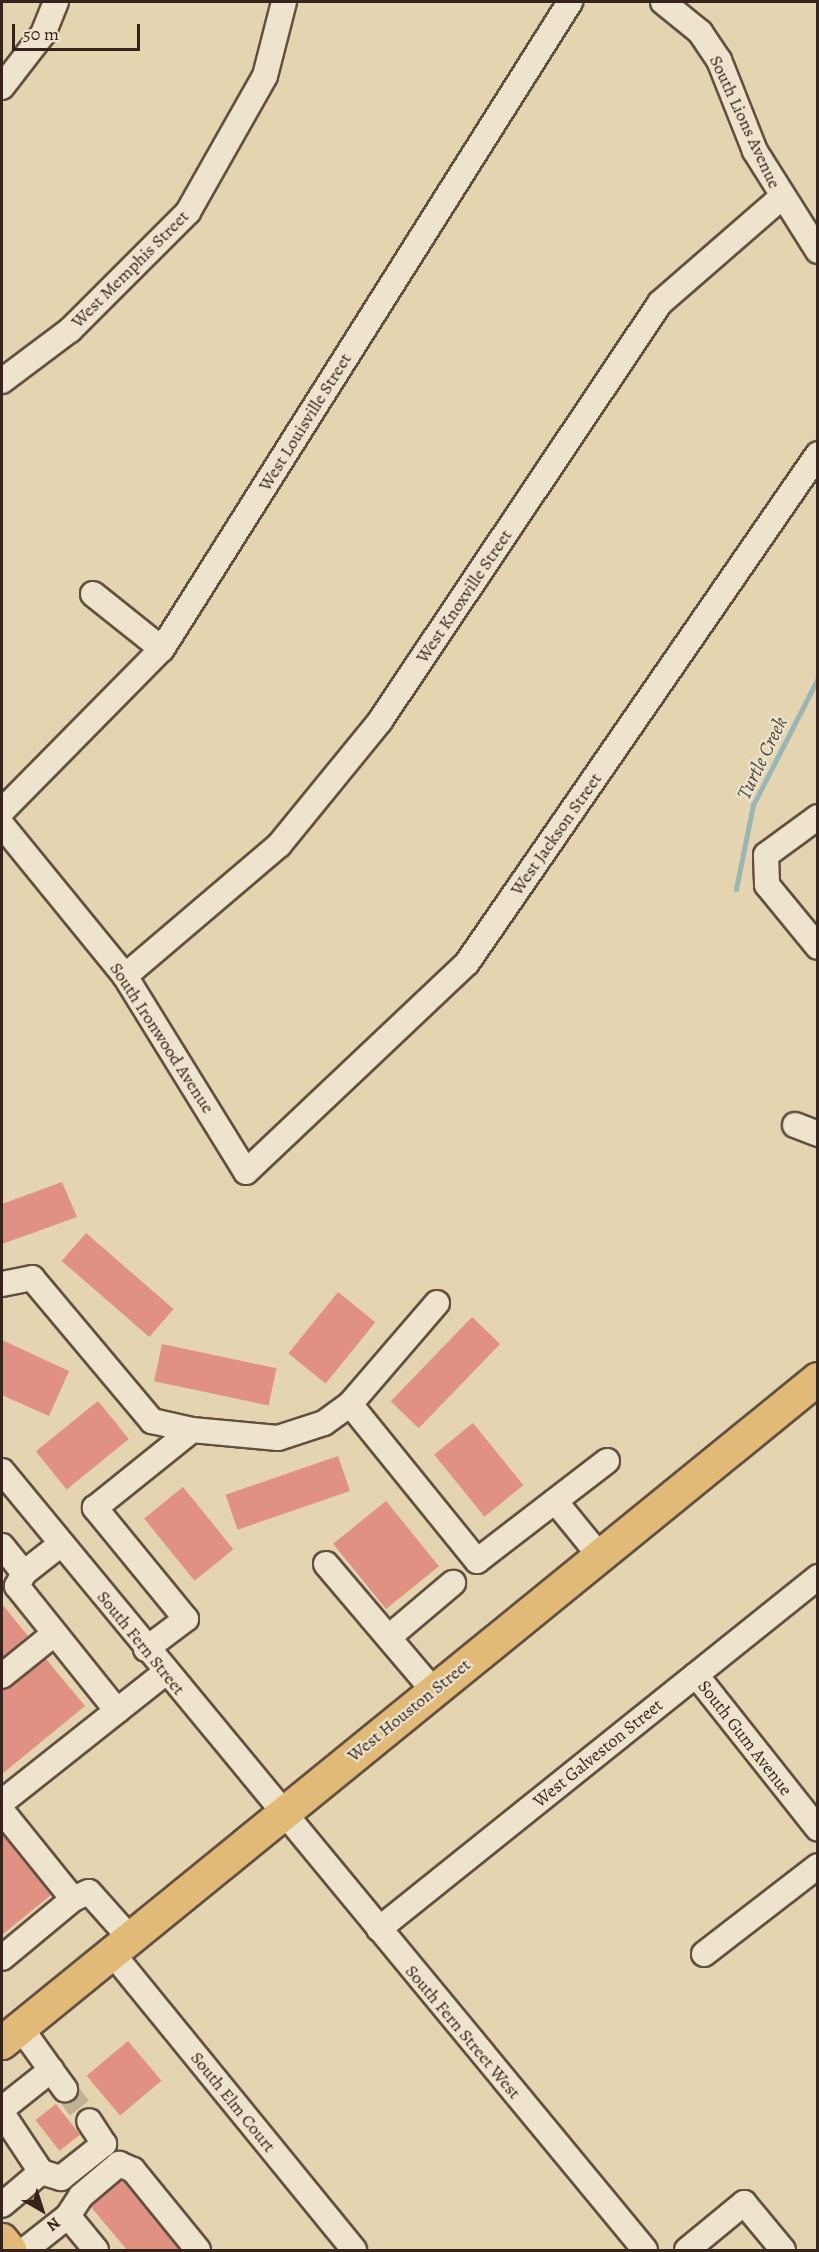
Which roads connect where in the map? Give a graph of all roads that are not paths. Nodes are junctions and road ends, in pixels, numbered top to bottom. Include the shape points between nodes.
1 (56, 2) edge
2 (284, 2) edge
3 (570, 2) edge
4 (663, 2) edge
5 (2, 87) edge
6 (781, 198) junction
7 (818, 251) edge
8 (2, 381) edge
9 (818, 454) edge
10 (93, 594) dead end
11 (162, 649) junction
12 (2, 811) edge
13 (818, 817) edge
14 (2, 825) edge
15 (818, 947) edge
16 (125, 976) junction
17 (795, 1125) dead end
18 (818, 1134) edge
19 (246, 1172) joint
20 (2, 1284) edge
21 (437, 1303) dead end
22 (818, 1379) edge
23 (350, 1404) junction
24 (192, 1430) junction
25 (608, 1461) dead end
26 (2, 1471) edge
27 (555, 1501) junction
28 (61, 1544) junction
29 (2, 1546) edge
30 (599, 1556) junction
31 (326, 1564) dead end
32 (24, 1573) junction
33 (818, 1577) edge
34 (453, 1582) dead end
35 (54, 1634) junction
36 (389, 1637) junction
37 (146, 1649) junction
38 (165, 1673) junction
39 (696, 1675) junction
40 (2, 1676) edge
41 (433, 1690) junction
42 (117, 1711) junction
43 (2, 1802) edge
44 (2, 1811) edge
45 (281, 1814) junction
46 (818, 1830) edge
47 (818, 1866) edge
48 (73, 1899) junction
49 (379, 1929) junction
50 (121, 1946) junction
51 (704, 1954) dead end
52 (2, 1958) edge
53 (11, 2036) edge
54 (89, 2121) tunnel mouth
55 (4, 2122) edge
56 (41, 2172) junction
57 (2, 2205) edge
58 (68, 2217) junction
59 (2, 2240) edge
60 (10, 2250) edge
61 (25, 2250) edge
62 (96, 2250) edge
63 (198, 2250) edge
64 (354, 2250) edge
65 (645, 2250) edge
66 (687, 2250) edge
67 (783, 2250) edge

1 - 5 street via 43,34
2 - 8 street, West Memphis Street via 264,76 188,212 70,330
3 - 11 street, West Louisville Street
4 - 6 street, South Lions Avenue via 700,32 719,60 755,151
6 - 7 street, South Lions Avenue
6 - 16 street, West Knoxville Street via 660,303 380,721 279,845
9 - 19 street, West Jackson Street via 467,963
10 - 11 street
11 - 12 street, West Louisville Street
13 - 15 street via 766,855 767,885
14 - 16 street, South Ironwood Avenue
16 - 19 street, South Ironwood Avenue
17 - 18 street
20 - 24 street via 32,1278 152,1420
21 - 23 street
22 - 30 main road, West Houston Street
23 - 24 street via 324,1423 278,1438
23 - 27 street via 477,1561
24 - 37 street via 95,1508 186,1619
25 - 27 street
26 - 28 street, South Fern Street
27 - 30 street
28 - 32 street
28 - 37 street, South Fern Street
29 - 32 street
30 - 41 main road, West Houston Street
31 - 36 street
32 - 35 street via 17,1586
33 - 39 street, West Galveston Street
34 - 36 street
35 - 40 street
35 - 42 street
36 - 41 street
37 - 38 street, South Fern Street
38 - 42 street
38 - 45 street, South Fern Street
39 - 46 street, South Gum Avenue
39 - 49 street, West Galveston Street
41 - 45 main road, West Houston Street
42 - 43 street
44 - 48 street
45 - 49 street, South Fern Street West
45 - 50 main road, West Houston Street
47 - 51 street
48 - 50 street, South Elm Court via 89,1892
48 - 52 street
49 - 65 street, South Fern Street West
50 - 53 main road, West Houston Street
50 - 64 street, South Elm Court
53 - 55 street via 58,2079
54 - 56 street via 104,2144 61,2178
55 - 56 street
56 - 57 street
58 - 61 street
58 - 62 street
58 - 63 street via 81,2196 119,2163 133,2170
59 - 60 main road
66 - 67 street via 744,2203

